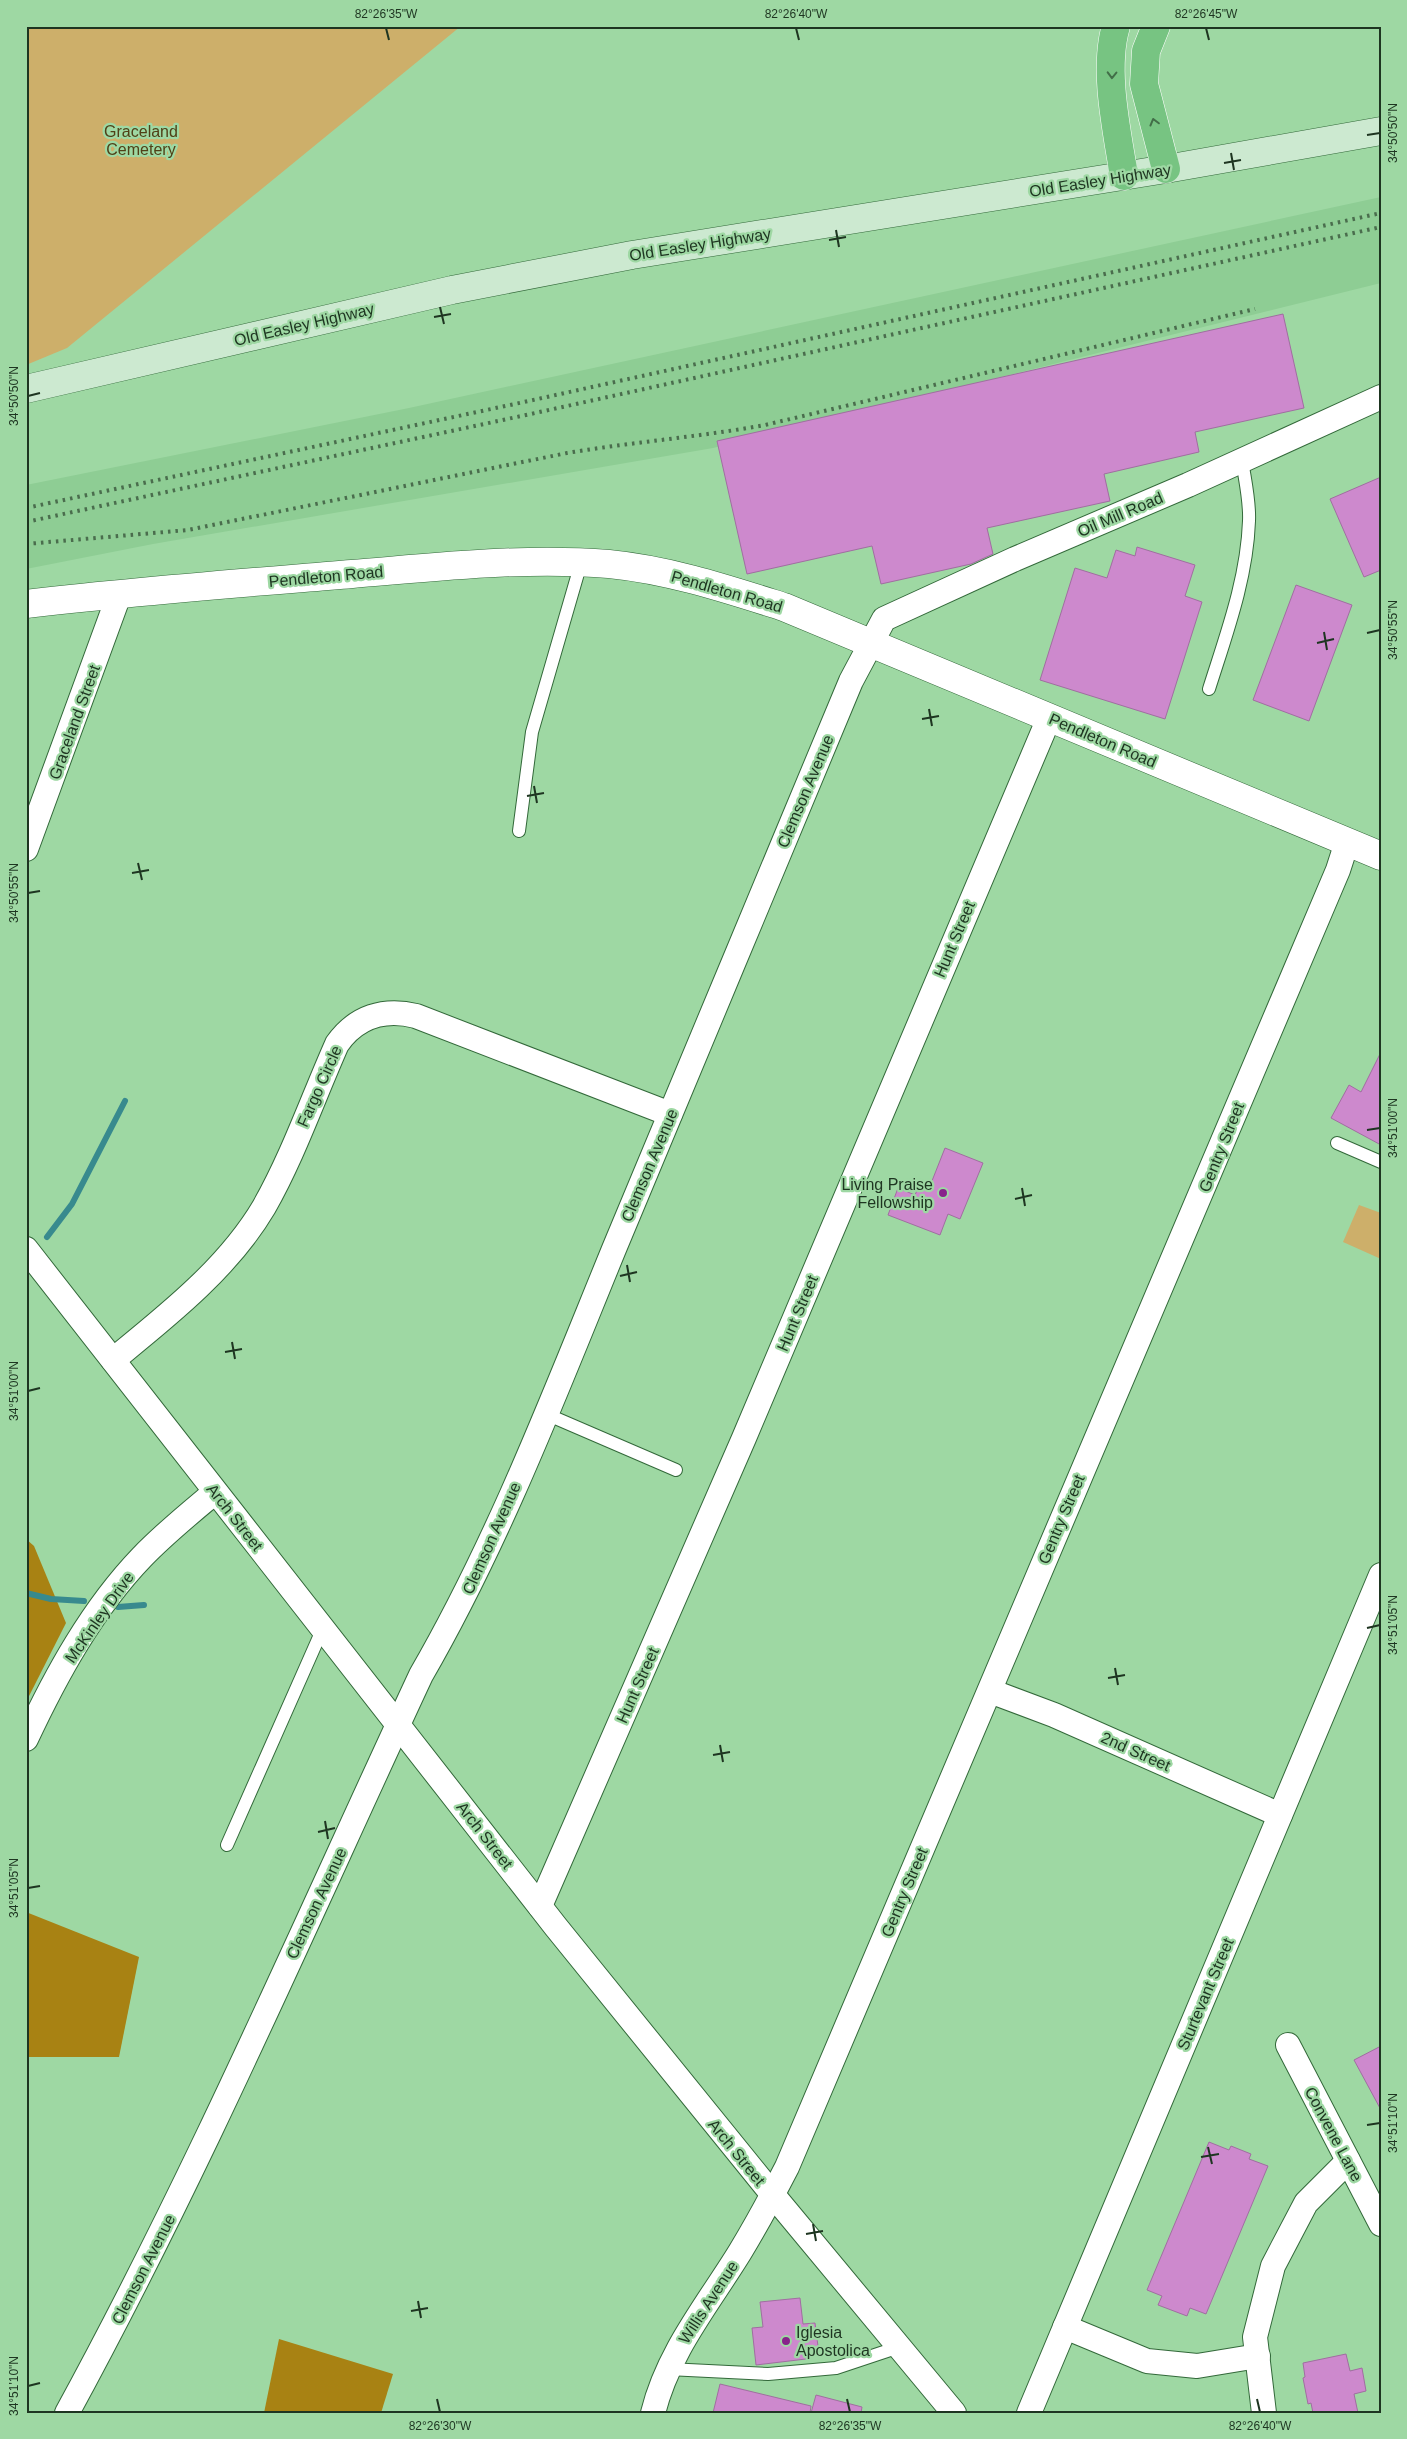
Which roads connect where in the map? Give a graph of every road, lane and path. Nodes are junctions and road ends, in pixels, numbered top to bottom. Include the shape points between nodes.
1 (1116, 26) edge
2 (1156, 26) edge
3 (1381, 131) edge
4 (1166, 169) junction
5 (1124, 176) junction
6 (26, 389) edge
7 (1381, 397) edge
8 (1242, 460) junction
9 (581, 563) junction
10 (120, 594) junction
11 (26, 604) edge
12 (870, 643) junction
13 (1209, 689) dead end
14 (1049, 718) junction
15 (519, 831) dead end
16 (1347, 842) junction
17 (26, 850) edge
18 (1381, 856) edge
19 (670, 1114) junction
20 (1336, 1143) dead end
21 (1381, 1162) edge
22 (26, 1249) edge
23 (113, 1360) junction
24 (546, 1414) junction
25 (676, 1470) dead end
26 (215, 1492) junction
27 (1381, 1575) edge
28 (323, 1628) junction
29 (990, 1691) junction
30 (398, 1724) junction
31 (26, 1739) edge
32 (1280, 1815) junction
33 (227, 1845) dead end
34 (540, 1906) junction
35 (1288, 2045) dead end
36 (1348, 2160) junction
37 (773, 2195) junction
38 (1381, 2224) edge
39 (1065, 2327) junction
40 (898, 2347) junction
41 (1258, 2356) junction
42 (668, 2369) junction
43 (67, 2413) edge
44 (653, 2413) edge
45 (954, 2413) edge
46 (1029, 2413) edge
47 (1264, 2413) edge

1 -> 5 highway via 1111,96
4 -> 2 highway via 1144,84 1146,52
3 - 4 main road, Old Easley Highway
4 - 5 main road, Old Easley Highway
5 - 6 main road, Old Easley Highway via 632,255 452,290
7 - 8 street, Oil Mill Road
8 - 12 street, Oil Mill Road via 884,619
8 - 13 lane via 1249,500 1246,550 1228,629
9 - 10 street, Pendleton Road via 475,564
9 - 12 street, Pendleton Road via 666,572 719,586 784,607
9 - 15 lane via 532,732
10 - 11 street, Pendleton Road
10 - 17 street, Graceland Street
12 - 14 street, Pendleton Road
12 - 19 street, Clemson Avenue via 851,681
14 - 16 street, Pendleton Road
14 - 34 street, Hunt Street via 744,1438
16 - 18 street, Pendleton Road
16 - 29 street, Gentry Street via 1338,870
19 - 23 street, Fargo Circle via 416,1016 390,1012 368,1017 349,1029 337,1044 277,1182 241,1240 212,1272
19 - 24 street, Clemson Avenue
20 - 21 lane
22 - 23 street, Arch Street
23 - 26 street, Arch Street
24 - 25 lane
24 - 30 street, Clemson Avenue via 484,1557
26 - 28 street, Arch Street
26 - 31 street, McKinley Drive via 173,1526 114,1590 44,1700
27 - 32 street, Sturtevant Street
28 - 30 street, Arch Street
28 - 33 lane
29 - 32 street, 2nd Street via 1054,1715
29 - 37 street, Gentry Street
30 - 34 street, Arch Street
30 - 43 street, Clemson Avenue via 176,2205
32 - 39 street, Sturtevant Street
34 - 37 street, Arch Street
35 - 36 street, Convene Lane
36 - 38 street, Convene Lane
36 - 41 street via 1306,2203 1273,2266 1255,2337
37 - 40 street, Arch Street
37 - 42 street, Willis Avenue
39 - 41 street via 1147,2361 1197,2366
39 - 46 street, Sturtevant Street
40 - 42 lane via 836,2368 768,2374
40 - 45 street, Arch Street
41 - 47 street
42 - 44 street, Willis Avenue

